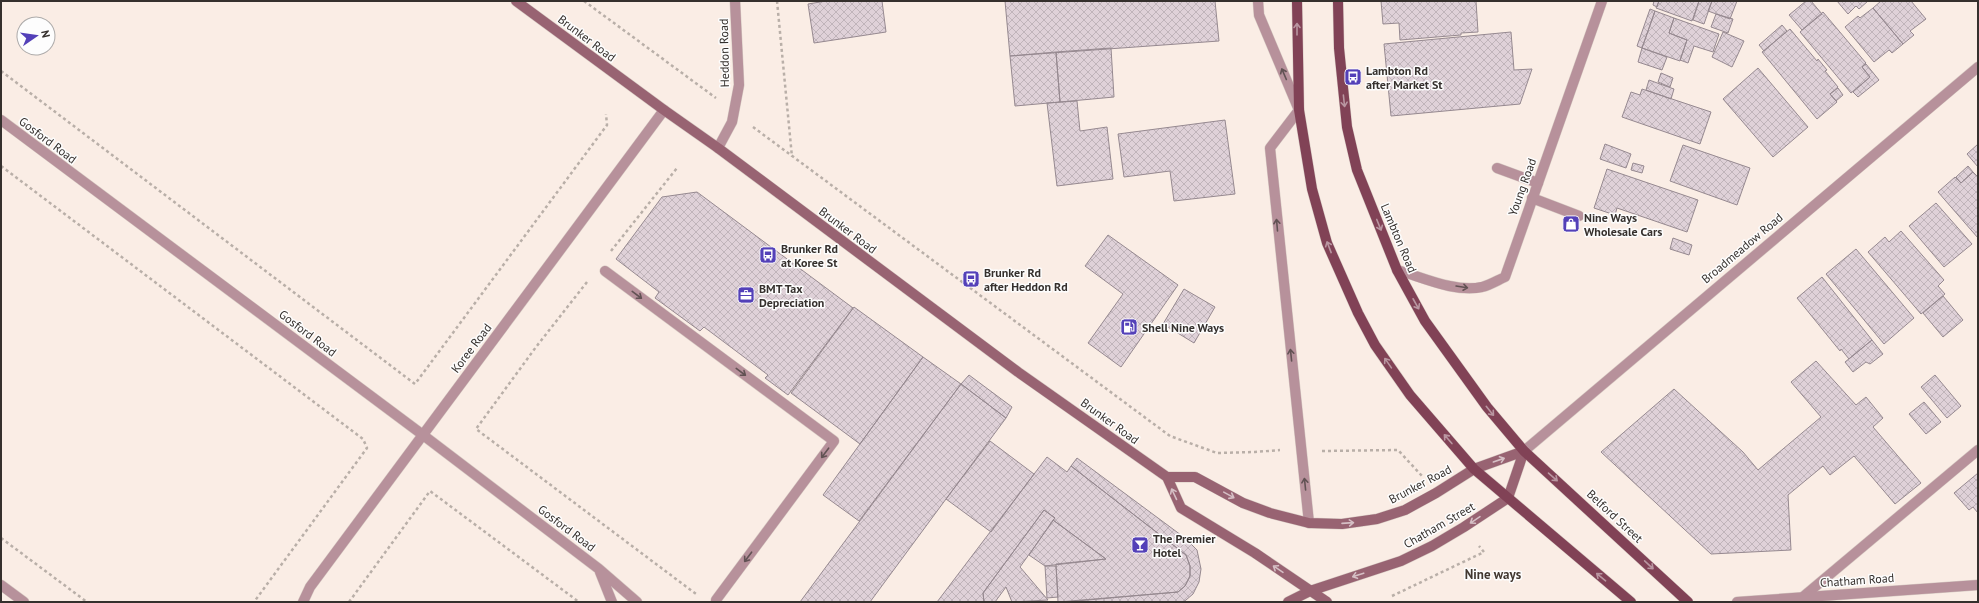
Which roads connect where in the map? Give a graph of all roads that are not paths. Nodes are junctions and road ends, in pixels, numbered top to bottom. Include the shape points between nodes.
1 (516, 1) edge
2 (735, 1) edge
3 (1258, 1) edge
4 (1297, 1) edge
5 (1338, 1) edge
6 (1602, 1) edge
7 (1978, 67) edge
8 (664, 110) junction
9 (1299, 110) junction
10 (1, 120) edge
11 (718, 148) junction
12 (1497, 168) dead end
13 (1538, 183) junction
14 (1532, 198) junction
15 (1579, 216) dead end
16 (1397, 270) junction
17 (605, 271) dead end
18 (423, 434) junction
19 (1978, 450) edge
20 (1524, 451) junction
21 (1474, 469) junction
22 (1167, 477) junction
23 (1508, 498) junction
24 (1308, 523) junction
25 (599, 569) junction
26 (1, 584) edge
27 (1978, 585) edge
28 (1310, 591) junction
29 (1804, 596) junction
30 (716, 600) dead end
31 (24, 602) edge
32 (303, 602) edge
33 (612, 602) edge
34 (636, 602) edge
35 (1288, 602) edge
36 (1327, 602) edge
37 (1631, 602) edge
38 (1688, 602) edge
39 (1737, 602) edge

1 - 8 main road, Brunker Road
2 - 11 street, Heddon Road via 739,85 735,113
9 -> 3 street via 1259,15
9 -> 4 main road
5 -> 16 main road, Lambton Road via 1339,48 1347,127 1357,170
6 - 13 street, Young Road
7 - 20 street, Broadmeadow Road
8 - 11 main road, Brunker Road
8 - 18 street, Koree Road
21 -> 9 main road via 1410,395 1358,314 1327,243 1312,188
24 -> 9 street via 1270,148
10 - 18 street, Gosford Road
11 - 22 main road, Brunker Road via 1018,372
12 - 13 street
13 - 14 street, Young Road
14 - 15 street
16 -> 14 street, Young Road via 1469,288 1483,287 1505,277
16 -> 20 main road, Lambton Road via 1425,321 1446,351 1487,407
17 -> 30 street via 834,441
18 - 25 street, Gosford Road
18 - 32 street, Koree Road via 310,587
19 - 29 street
21 -> 20 main road, Brunker Road
20 - 23 main road
20 -> 38 main road, Belford Street
21 - 23 main road
24 -> 21 main road, Brunker Road via 1354,523 1384,517 1404,510 1436,493
22 -> 24 main road, Brunker Road via 1195,477 1243,503
28 -> 22 main road via 1255,553 1181,508
23 -> 28 main road, Chatham Street via 1458,531 1407,558
37 -> 23 main road
25 - 33 street, Gosford Road
25 - 34 street, Gosford Road
26 - 31 street
27 - 29 street, Chatham Road
28 - 35 main road, Chatham Street
28 - 36 main road
29 - 39 street, Chatham Road

